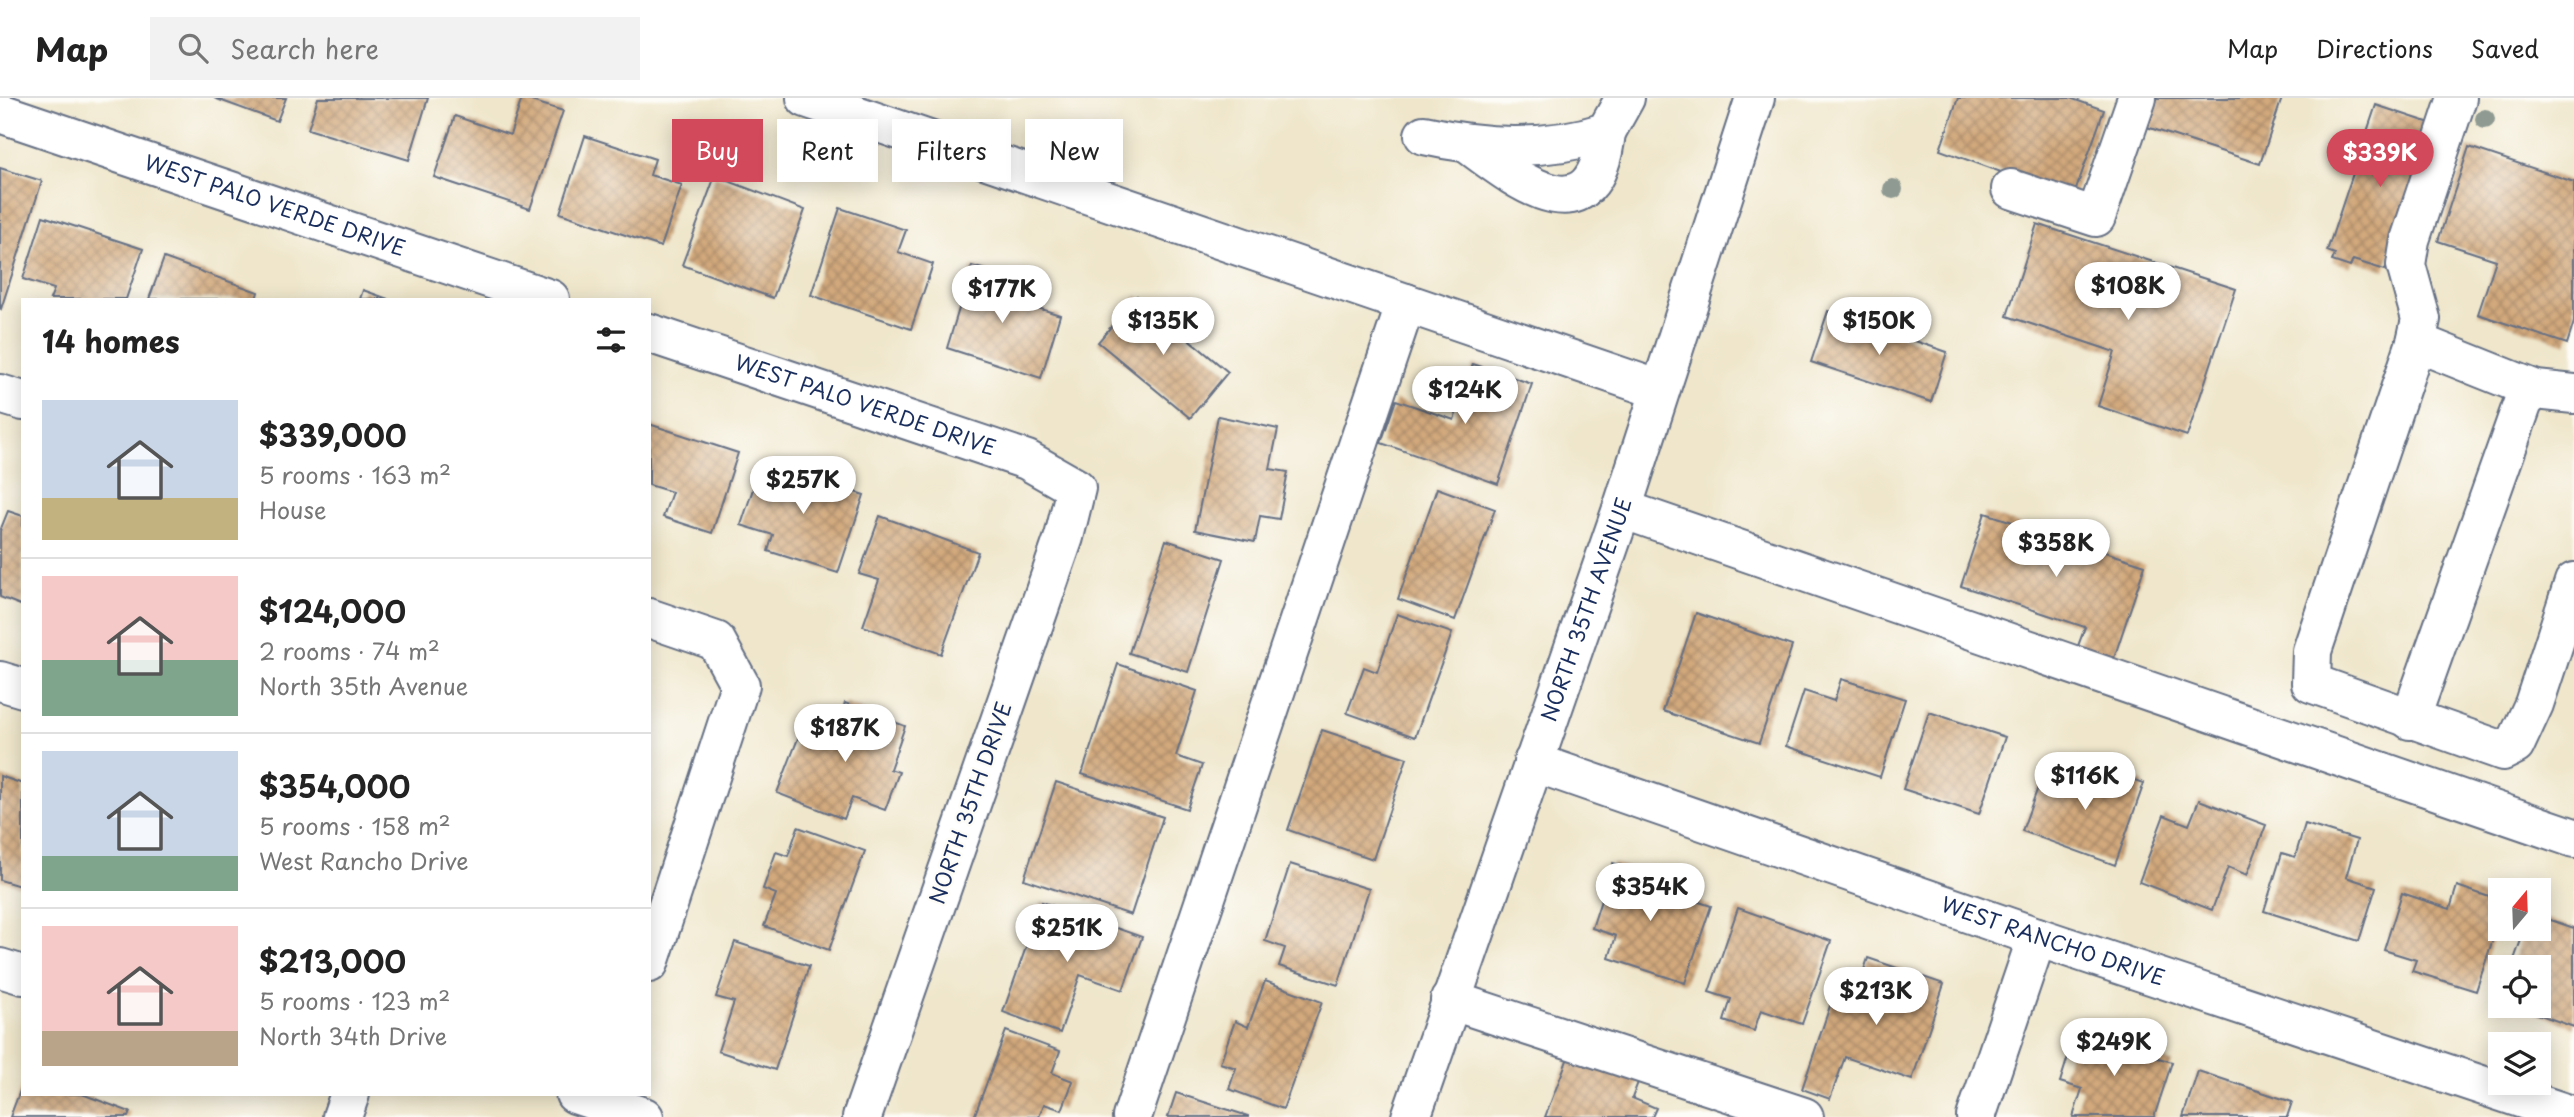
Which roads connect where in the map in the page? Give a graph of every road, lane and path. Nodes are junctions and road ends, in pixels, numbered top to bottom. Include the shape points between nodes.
1 (806, 98) edge
2 (1625, 98) edge
3 (1755, 98) edge
4 (2137, 98) edge
5 (2457, 98) edge
6 (0, 113) edge
7 (1606, 132) junction
8 (1424, 135) dead end
9 (1471, 146) junction
10 (2011, 189) dead end
11 (547, 298) edge
12 (1406, 303) junction
13 (651, 334) edge
14 (2416, 342) junction
15 (1660, 390) junction
16 (2536, 390) junction
17 (0, 394) edge
18 (2574, 394) edge
19 (21, 400) edge
20 (1076, 488) joint
21 (1622, 509) junction
22 (2574, 582) edge
23 (651, 619) edge
24 (0, 681) edge
25 (21, 687) edge
26 (2410, 720) junction
27 (1533, 762) junction
28 (2574, 838) edge
29 (2038, 937) junction
30 (651, 957) edge
31 (0, 968) edge
32 (21, 974) edge
33 (1450, 1000) junction
34 (349, 1096) edge
35 (595, 1097) edge
36 (1718, 1104) edge
37 (2574, 1116) edge
38 (342, 1117) edge
39 (644, 1117) edge
40 (862, 1117) edge
41 (1132, 1117) edge
42 (1411, 1117) edge
43 (1804, 1117) edge
44 (1976, 1117) edge

1 - 12 street
2 - 7 street
3 - 15 street, NORTH 35TH AVENUE
4 - 10 street via 2096,217
5 - 14 street via 2410,240 2406,265 2421,319
6 - 11 street, WEST PALO VERDE DRIVE
7 - 9 street via 1539,147
7 - 9 street via 1603,161 1589,185 1571,194 1552,195 1515,179
8 - 9 street
12 - 15 street
12 - 41 street
13 - 20 street, WEST PALO VERDE DRIVE via 1027,460
14 - 16 street
14 - 26 street via 2312,651 2311,683
15 - 21 street, NORTH 35TH AVENUE
16 - 18 street
16 - 26 street via 2521,408
17 - 19 street
20 - 40 street, NORTH 35TH DRIVE via 1064,537
21 - 27 street, NORTH 35TH AVENUE
21 - 28 street
22 - 26 street via 2534,704 2515,745 2503,751
23 - 30 street via 716,641 740,685
24 - 25 street
27 - 29 street, WEST RANCHO DRIVE
27 - 33 street, NORTH 35TH AVENUE
29 - 37 street, WEST RANCHO DRIVE
29 - 44 street
31 - 32 street
33 - 36 street
33 - 42 street, NORTH 35TH AVENUE
34 - 38 street
35 - 39 street
36 - 43 street

